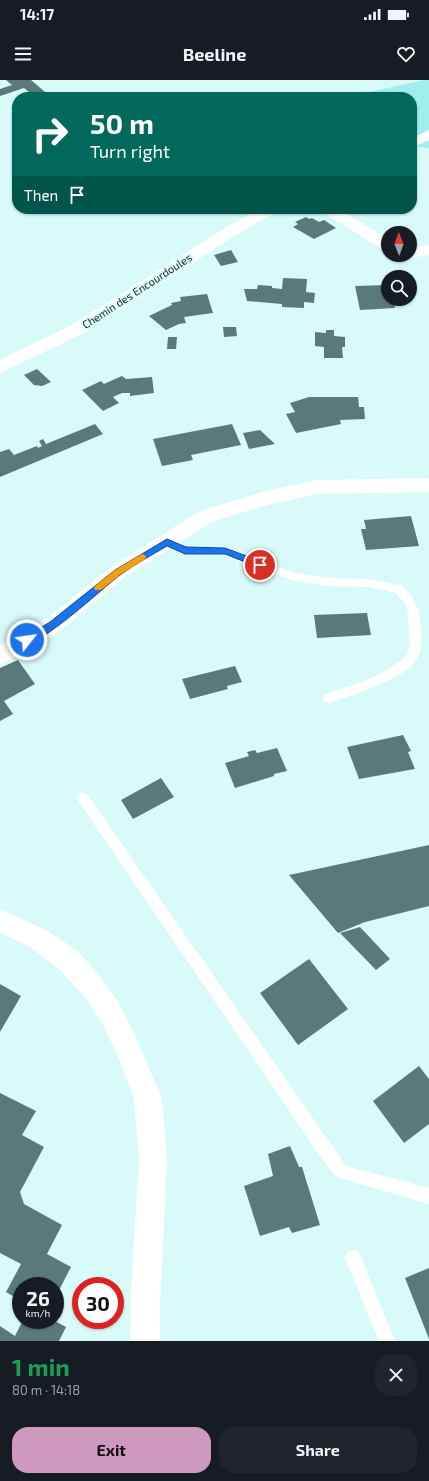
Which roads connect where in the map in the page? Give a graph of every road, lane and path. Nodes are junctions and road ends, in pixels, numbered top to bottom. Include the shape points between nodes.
1 (429, 134) edge
2 (417, 141) edge
3 (262, 214) edge
4 (336, 214) edge
5 (381, 242) edge
6 (429, 250) edge
7 (417, 252) edge
8 (0, 367) edge
9 (429, 485) edge
10 (167, 542) junction
11 (0, 655) edge
12 (329, 698) dead end
13 (83, 798) dead end
14 (0, 921) edge
15 (429, 1196) edge
16 (353, 1258) dead end
17 (145, 1341) edge
18 (387, 1341) edge

1 - 2 street
3 - 8 street, Chemin des Encourdoules via 78,329
4 - 5 street
6 - 7 street
9 - 10 street via 317,487 262,499 207,516
10 - 11 street via 118,572 53,625
10 - 12 lane via 185,551 225,551 295,577 329,582 369,583 399,589 412,605 415,624 416,646 410,660 369,684
13 - 15 lane via 341,1172
14 - 17 street via 38,939 67,959 92,986 111,1014 124,1040 148,1099 153,1159
16 - 18 lane

